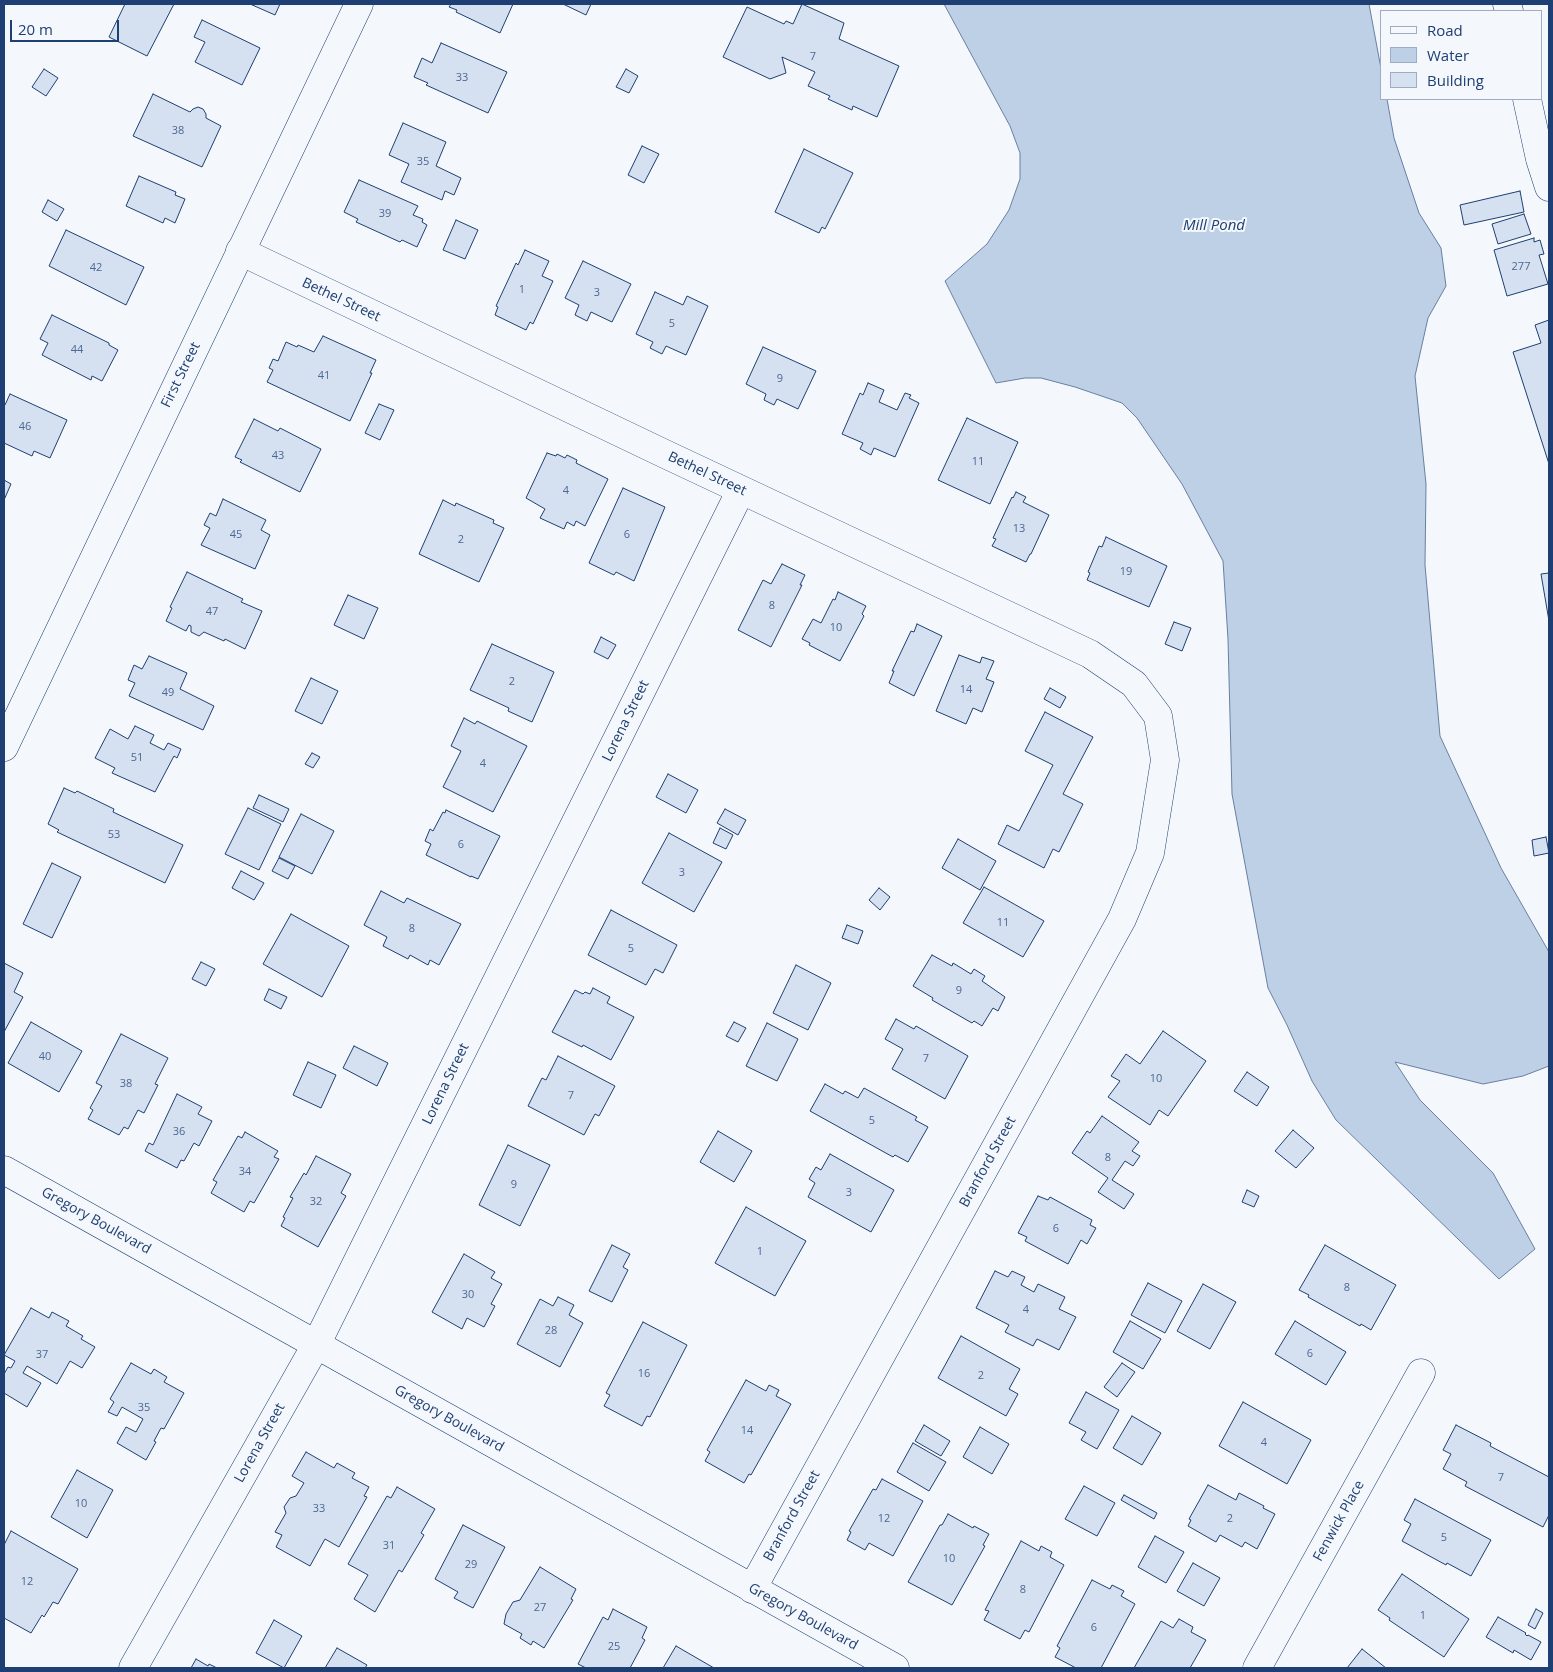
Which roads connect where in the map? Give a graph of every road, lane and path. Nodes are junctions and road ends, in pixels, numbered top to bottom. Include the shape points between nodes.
1 (359, 4) edge
2 (1527, 100) edge
3 (1549, 187) edge
4 (240, 251) junction
5 (741, 490) junction
6 (1158, 716) joint
7 (4, 747) edge
8 (4, 1170) edge
9 (316, 1345) junction
10 (1421, 1373) dead end
11 (752, 1589) junction
12 (133, 1668) edge
13 (895, 1668) edge
14 (1257, 1668) edge

1 - 4 street, First Street
2 - 3 street
4 - 5 street, Bethel Street
4 - 7 street, First Street
5 - 6 street, Bethel Street via 1090,654 1134,684
5 - 9 street, Lorena Street
6 - 11 street, Branford Street via 1165,760 1150,853 1122,919
8 - 9 street, Gregory Boulevard
9 - 11 street, Gregory Boulevard
9 - 12 street, Lorena Street
10 - 14 street, Fenwick Place
11 - 13 street, Gregory Boulevard

